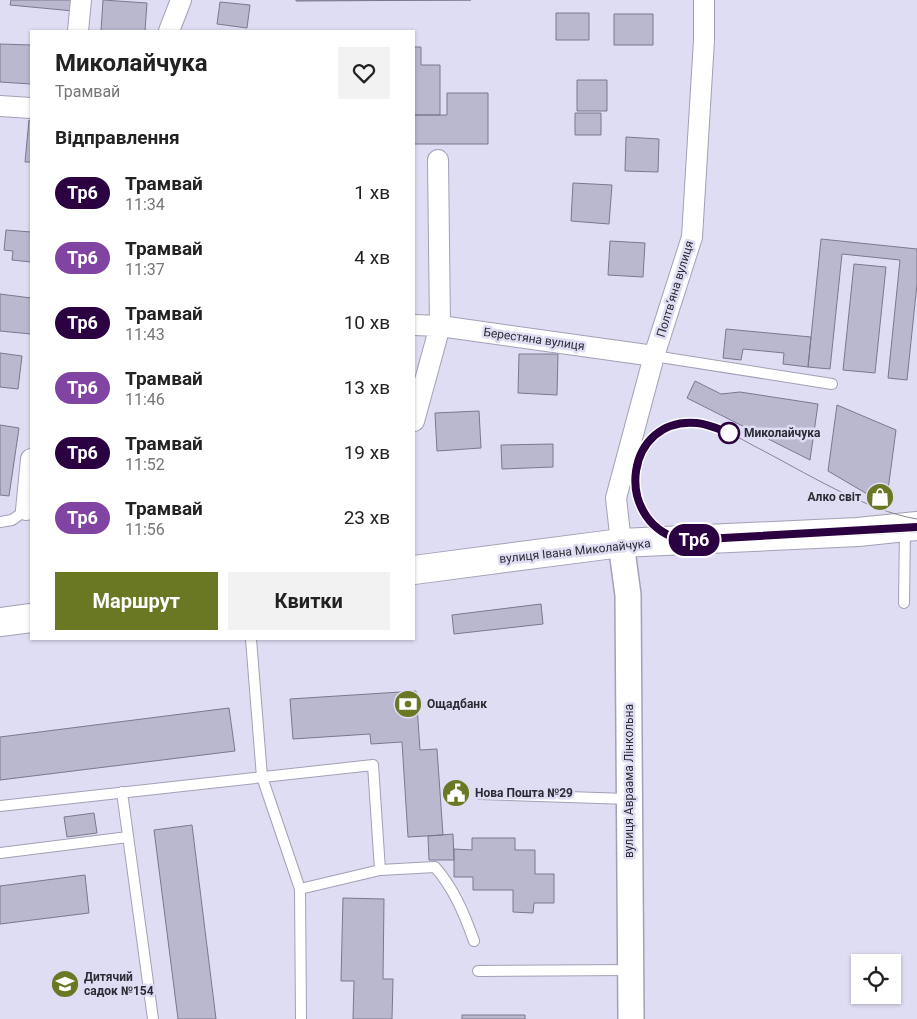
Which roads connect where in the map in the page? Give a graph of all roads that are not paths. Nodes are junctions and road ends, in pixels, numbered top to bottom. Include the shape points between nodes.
1 (81, 0) edge
2 (180, 0) edge
3 (704, 0) edge
4 (78, 30) edge
5 (169, 30) edge
6 (0, 106) edge
7 (30, 108) edge
8 (438, 160) dead end
9 (415, 325) edge
10 (440, 326) junction
11 (654, 356) junction
12 (832, 384) dead end
13 (415, 417) edge
14 (30, 469) edge
15 (26, 510) joint
16 (0, 522) edge
17 (911, 527) edge
18 (621, 543) junction
19 (415, 570) edge
20 (904, 603) dead end
21 (30, 618) edge
22 (0, 622) edge
23 (251, 640) edge
24 (262, 777) junction
25 (122, 792) junction
26 (480, 794) dead end
27 (628, 799) junction
28 (0, 806) edge
29 (128, 837) junction
30 (0, 853) edge
31 (380, 870) junction
32 (300, 889) junction
33 (474, 941) dead end
34 (630, 970) junction
35 (478, 971) dead end
36 (153, 1019) edge
37 (301, 1019) edge
38 (631, 1019) edge

1 - 4 street
2 - 5 street
3 - 11 street, Полтвʼяна вулиця via 692,237
6 - 7 street
8 - 10 street
9 - 10 street, Берестяна вулиця
10 - 11 street, Берестяна вулиця
10 - 13 street
11 - 12 lane
11 - 18 street, Полтвʼяна вулиця via 616,498
14 - 15 street
15 - 16 lane via 12,520
17 - 18 main road, вулиця Івана Миколайчука
17 - 20 lane
18 - 19 main road, вулиця Івана Миколайчука
18 - 27 street, вулиця Авраама Лінкольна via 628,595
21 - 22 main road
23 - 24 lane
24 - 25 lane
24 - 31 lane via 373,765
24 - 32 lane
25 - 28 lane
25 - 29 lane
26 - 27 lane
27 - 34 street, вулиця Авраама Лінкольна
29 - 30 lane
29 - 36 lane
31 - 32 lane
31 - 33 lane via 435,867 462,907
32 - 37 lane
34 - 35 lane
34 - 38 street, вулиця Авраама Лінкольна

